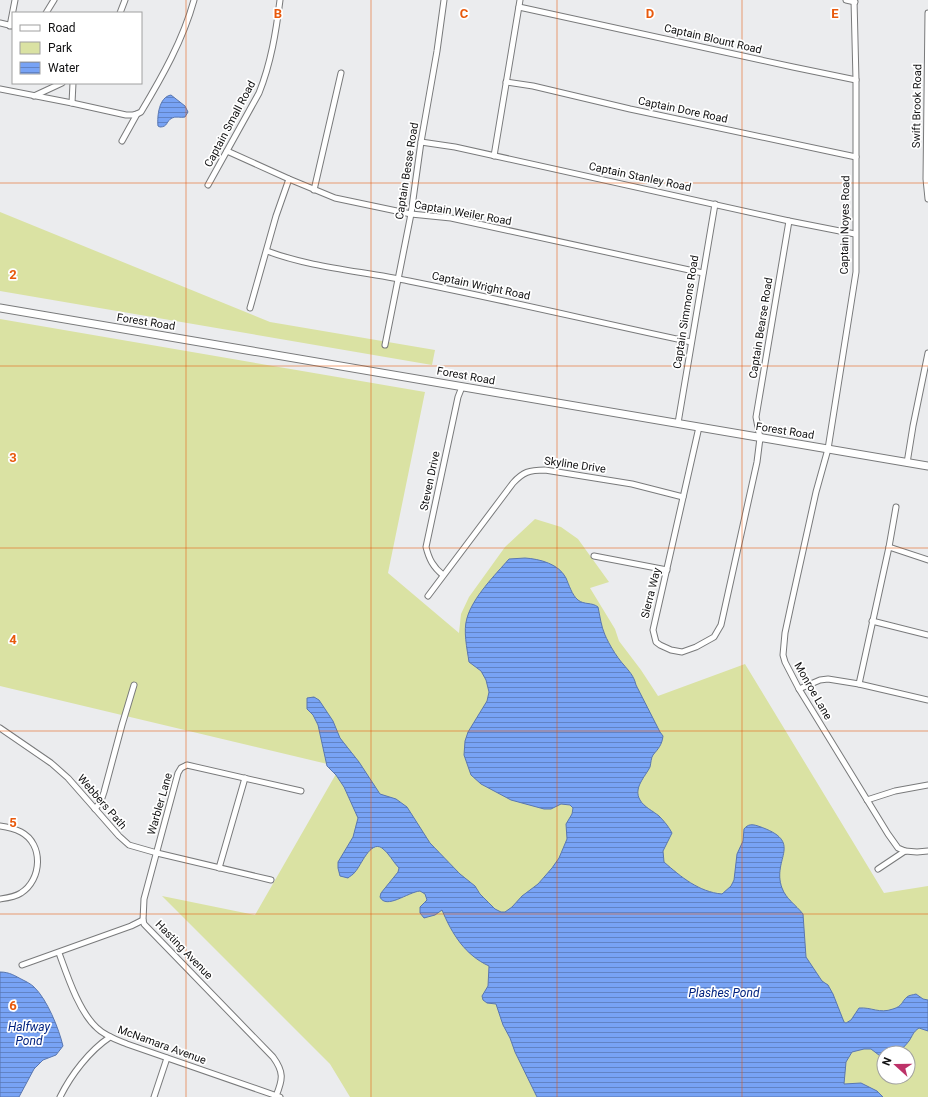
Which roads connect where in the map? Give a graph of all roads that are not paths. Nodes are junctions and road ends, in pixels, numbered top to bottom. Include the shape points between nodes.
1 (15, 0) edge
2 (54, 0) edge
3 (125, 0) edge
4 (194, 0) edge
5 (280, 0) edge
6 (444, 0) edge
7 (520, 0) edge
8 (846, 0) edge
9 (855, 1) edge
10 (519, 7) junction
11 (13, 12) edge
12 (47, 12) edge
13 (120, 12) edge
14 (928, 13) edge
15 (0, 23) edge
16 (11, 26) edge
17 (928, 46) edge
18 (341, 73) dead end
19 (856, 80) junction
20 (506, 82) junction
21 (60, 84) edge
22 (73, 84) edge
23 (0, 89) edge
24 (34, 96) junction
25 (72, 103) junction
26 (137, 114) junction
27 (122, 140) dead end
28 (421, 142) junction
29 (228, 150) junction
30 (494, 156) junction
31 (856, 157) junction
32 (289, 179) junction
33 (208, 185) dead end
34 (314, 190) junction
35 (928, 199) edge
36 (714, 204) junction
37 (411, 214) junction
38 (789, 221) junction
39 (856, 234) junction
40 (267, 251) junction
41 (703, 273) junction
42 (399, 278) junction
43 (0, 308) edge
44 (250, 308) dead end
45 (691, 342) junction
46 (385, 345) dead end
47 (928, 353) edge
48 (462, 387) junction
49 (678, 423) junction
50 (699, 428) junction
51 (760, 438) junction
52 (828, 449) junction
53 (907, 463) junction
54 (928, 466) edge
55 (683, 497) junction
56 (896, 507) dead end
57 (889, 547) junction
58 (594, 556) dead end
59 (928, 560) edge
60 (667, 570) junction
61 (443, 575) junction
62 (428, 596) dead end
63 (872, 621) junction
64 (928, 636) edge
65 (859, 684) junction
66 (134, 685) dead end
67 (799, 689) junction
68 (928, 700) edge
69 (0, 728) edge
70 (245, 778) junction
71 (928, 785) edge
72 (301, 791) dead end
73 (867, 800) junction
74 (95, 809) junction
75 (0, 826) edge
76 (905, 851) junction
77 (928, 851) edge
78 (157, 853) junction
79 (219, 868) junction
80 (878, 869) dead end
81 (271, 880) dead end
82 (0, 899) edge
83 (143, 920) junction
84 (58, 953) junction
85 (22, 965) dead end
86 (110, 1037) junction
87 (167, 1058) junction
88 (278, 1096) edge
89 (60, 1097) edge
90 (154, 1097) edge

1 - 11 street
2 - 12 street
3 - 13 street
4 - 26 street via 167,67 141,112
5 - 29 street, Captain Small Road via 272,52 265,77
6 - 28 street, Captain Besse Road
7 - 10 street
8 - 9 street
9 - 19 street, Captain Noyes Road
10 - 19 street, Captain Blount Road
10 - 20 street
14 - 17 street, Swift Brook Road
15 - 16 street
17 - 35 street, Swift Brook Road
18 - 34 street
19 - 31 street, Captain Noyes Road
20 - 30 street
20 - 31 street, Captain Dore Road
21 - 24 street
22 - 25 street
23 - 24 street
24 - 25 street
25 - 26 street via 126,115
26 - 27 street
28 - 30 street, Captain Stanley Road
28 - 37 street, Captain Besse Road
29 - 32 street, Captain Weiler Road
29 - 33 street, Captain Small Road
30 - 36 street, Captain Stanley Road
31 - 39 street, Captain Noyes Road
32 - 34 street, Captain Weiler Road
32 - 40 street
34 - 37 street, Captain Weiler Road via 335,198
36 - 38 street, Captain Stanley Road
36 - 41 street, Captain Simmons Road
37 - 41 street, Captain Weiler Road via 452,218
37 - 42 street, Captain Besse Road
38 - 39 street, Captain Stanley Road
38 - 51 street, Captain Bearse Road via 756,417
39 - 52 street, Captain Noyes Road via 856,272
40 - 42 street, Captain Wright Road via 301,261
40 - 44 street
41 - 45 street, Captain Simmons Road
42 - 45 street, Captain Wright Road
42 - 46 street, Captain Besse Road
43 - 48 main road, Forest Road
45 - 49 street, Captain Simmons Road
47 - 53 street
48 - 49 main road, Forest Road
48 - 61 street, Steven Drive via 426,547 433,566
49 - 50 main road, Forest Road
50 - 51 main road, Forest Road
50 - 55 street, Sierra Way
51 - 52 main road, Forest Road
51 - 60 street, Sierra Way via 721,625 714,637 682,652 660,645 654,637 654,621
52 - 53 main road, Forest Road
52 - 67 street, Monroe Lane via 783,647 785,662
53 - 54 main road, Forest Road
55 - 60 street, Sierra Way
55 - 61 street, Skyline Drive via 632,484 553,471 525,472 512,483
56 - 57 street
57 - 59 street
57 - 63 street
58 - 60 street
61 - 62 street, Skyline Drive
63 - 64 street
63 - 65 street
65 - 67 street via 828,679
65 - 68 street
66 - 74 street via 104,792
67 - 73 street, Monroe Lane
69 - 74 street, Webbers Path via 51,763
70 - 72 street, Warbler Lane
70 - 78 street, Warbler Lane via 187,765 181,768
70 - 79 street
71 - 73 street via 895,791
73 - 76 street, Monroe Lane via 895,845
74 - 78 street, Webbers Path via 124,842
75 - 82 street via 21,832 29,838 38,858 38,867 26,890
76 - 77 street
76 - 80 street
78 - 79 street, Webbers Path
78 - 83 street, Warbler Lane via 144,899
79 - 81 street, Webbers Path
83 - 84 street, Hasting Avenue
83 - 88 street, Hasting Avenue via 144,924 273,1057 282,1079
84 - 85 street, Hasting Avenue
84 - 86 street, McNamara Avenue via 84,1011 98,1029
86 - 87 street, McNamara Avenue
86 - 89 street via 99,1044 77,1070
87 - 88 street, McNamara Avenue
87 - 90 street

